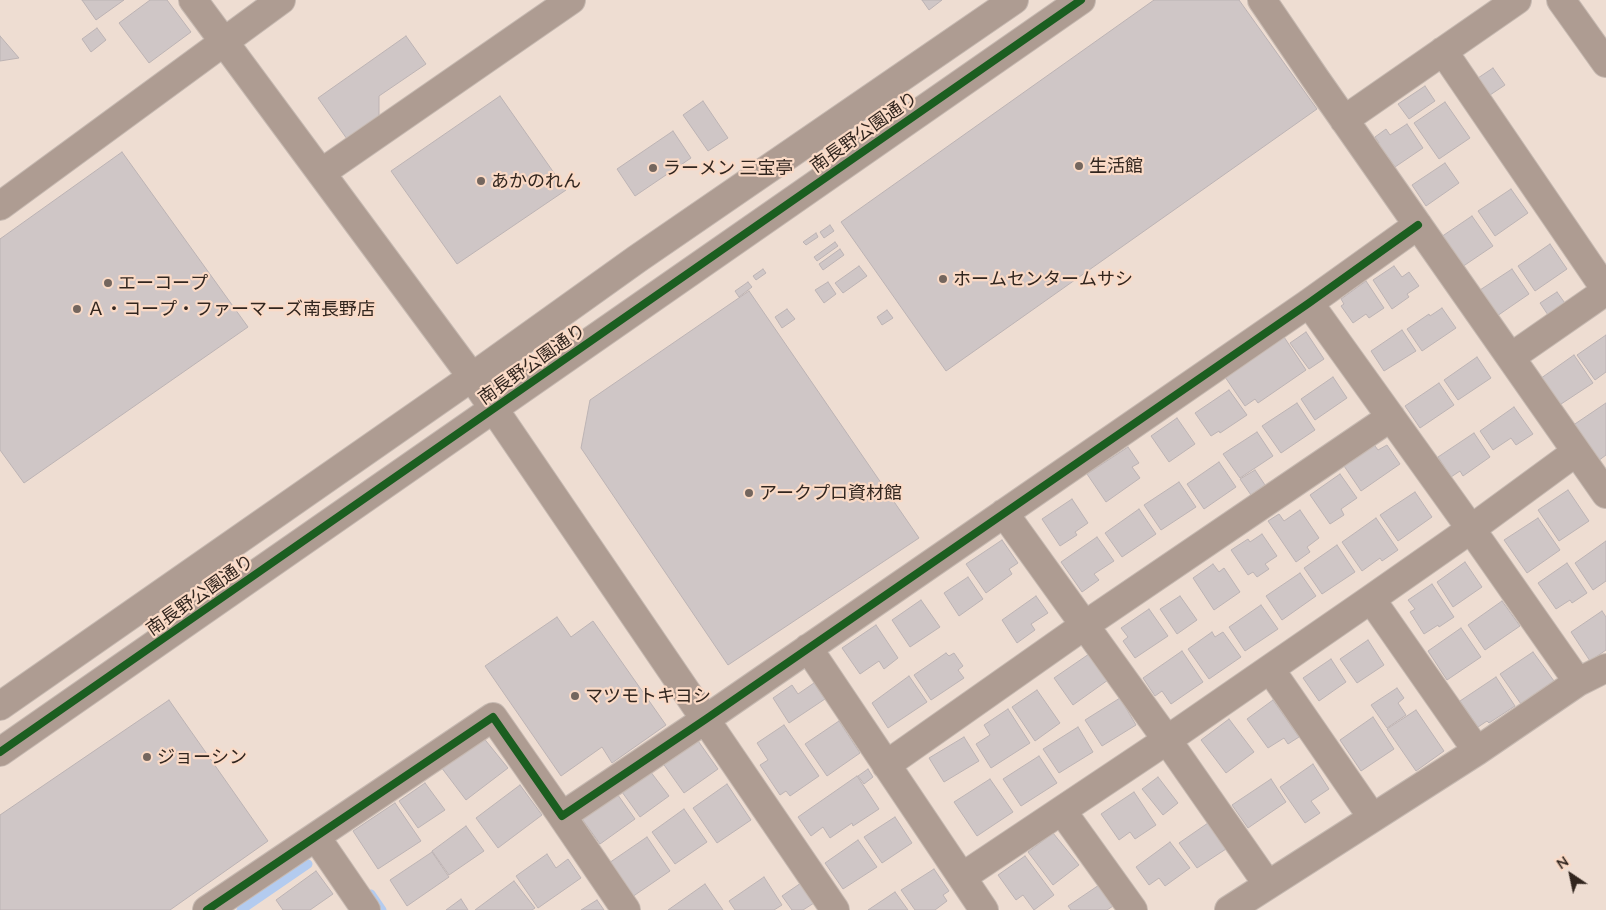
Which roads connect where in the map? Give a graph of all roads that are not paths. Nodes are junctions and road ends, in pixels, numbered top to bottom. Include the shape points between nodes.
1 (193, 0) edge
2 (281, 0) edge
3 (571, 0) edge
4 (1014, 0) edge
5 (1081, 0) edge
6 (1262, 0) edge
7 (1516, 0) edge
8 (1561, 0) edge
9 (224, 41) junction
10 (1443, 50) junction
11 (1606, 63) edge
12 (1344, 120) junction
13 (322, 173) junction
14 (0, 206) edge
15 (1418, 225) junction
16 (1606, 290) edge
17 (1309, 303) junction
18 (1511, 357) junction
19 (472, 376) junction
20 (494, 410) junction
21 (1391, 417) junction
22 (1576, 452) junction
23 (1606, 494) edge
24 (1004, 513) junction
25 (1471, 529) junction
26 (1371, 599) junction
27 (1085, 625) junction
28 (808, 648) junction
29 (1606, 668) edge
30 (1270, 669) junction
31 (1578, 682) junction
32 (0, 706) edge
33 (706, 719) junction
34 (1167, 740) junction
35 (1477, 751) junction
36 (0, 752) edge
37 (886, 765) junction
38 (1062, 811) junction
39 (562, 816) junction
40 (1372, 818) junction
41 (316, 837) junction
42 (962, 877) junction
43 (1268, 885) junction
44 (207, 910) edge
45 (366, 910) edge
46 (626, 910) edge
47 (835, 910) edge
48 (984, 910) edge
49 (1132, 910) edge
50 (1228, 910) edge

1 - 9 street
2 - 9 street
3 - 13 street
4 - 19 street, 南長野公園通り
5 - 20 street, 南長野公園通り
6 - 12 street
7 - 10 street
8 - 11 street
9 - 13 street
9 - 14 street
10 - 12 street
10 - 16 street
12 - 15 street
13 - 19 street
15 - 17 street
15 - 18 street
16 - 18 street
17 - 21 street
17 - 24 street
18 - 22 street
19 - 20 street
19 - 32 street, 南長野公園通り
20 - 33 street
20 - 36 street, 南長野公園通り
21 - 25 street
21 - 27 street
22 - 23 street
22 - 25 street
24 - 27 street
24 - 28 street
25 - 26 street
25 - 31 street
26 - 30 street
26 - 35 street
27 - 34 street
27 - 37 street
28 - 33 street
28 - 37 street
29 - 31 street
30 - 34 street
30 - 40 street
31 - 35 street
33 - 39 street
33 - 47 street
34 - 38 street
34 - 43 street
35 - 40 street
37 - 42 street
38 - 42 street
38 - 49 street
39 - 41 street via 493,717
39 - 46 street
40 - 43 street
41 - 44 street
41 - 45 street
42 - 48 street
43 - 50 street

